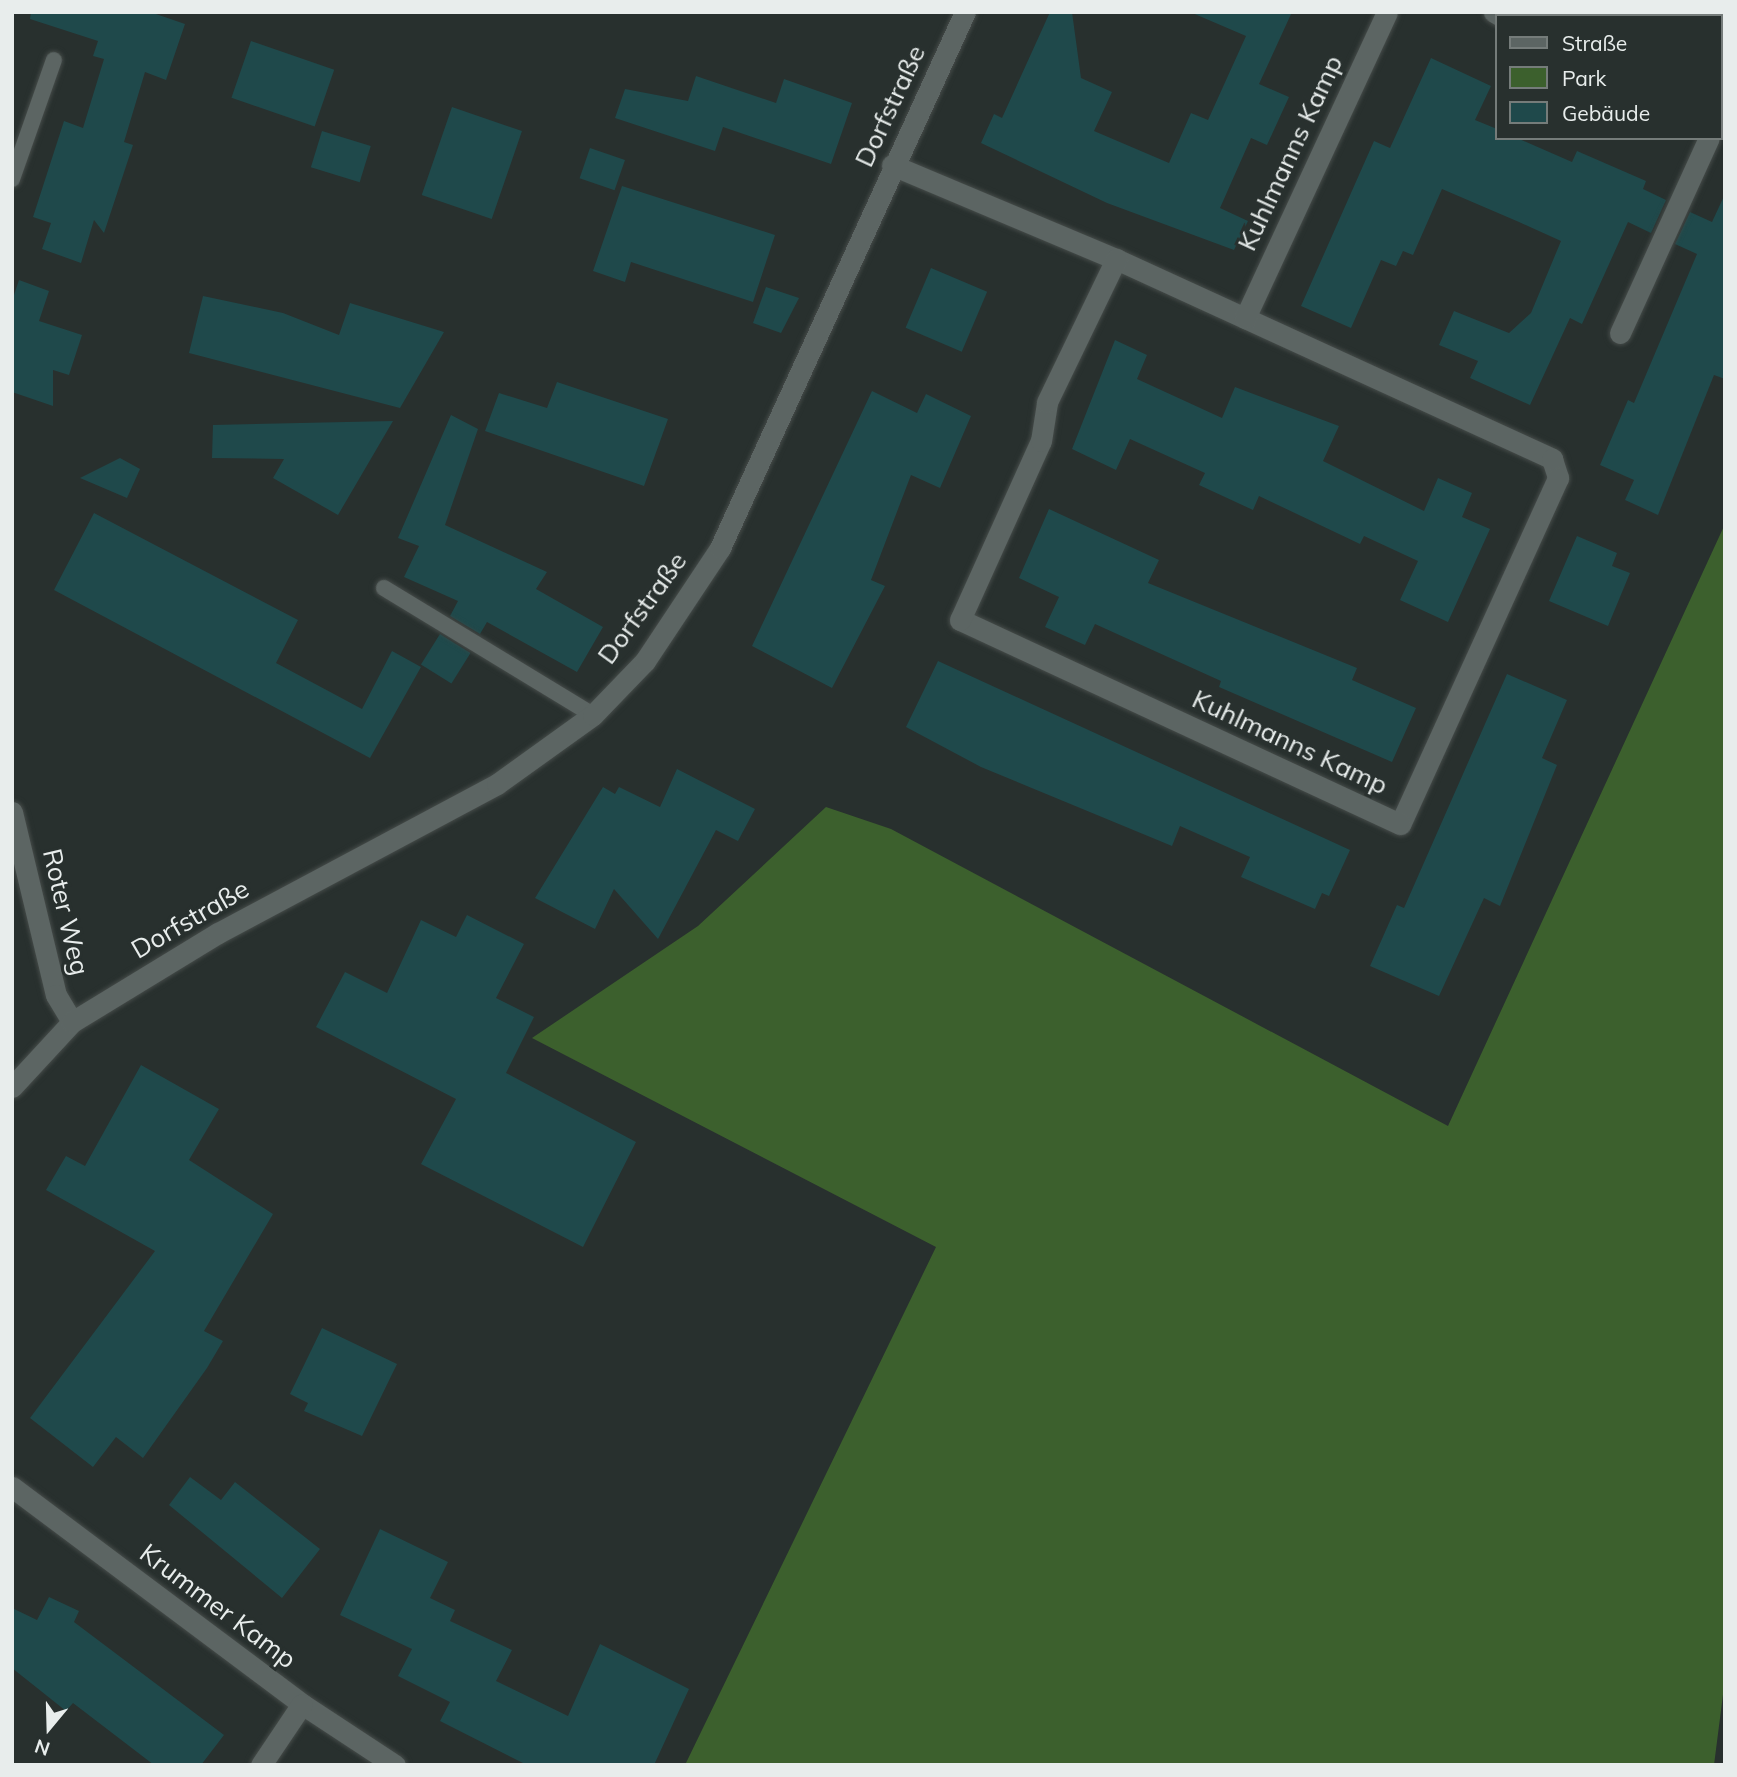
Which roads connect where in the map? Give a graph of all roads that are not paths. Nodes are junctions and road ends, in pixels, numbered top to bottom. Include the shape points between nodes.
1 (965, 12) edge
2 (1387, 12) edge
3 (54, 60) dead end
4 (1708, 140) edge
5 (892, 165) junction
6 (12, 179) edge
7 (1116, 258) junction
8 (1245, 317) junction
9 (1620, 333) dead end
10 (384, 588) dead end
11 (593, 715) junction
12 (12, 812) edge
13 (72, 1022) junction
14 (12, 1087) edge
15 (12, 1487) edge
16 (302, 1704) junction
17 (261, 1765) edge
18 (395, 1765) edge

1 - 5 street, Dorfstraße
2 - 8 street, Kuhlmanns Kamp
3 - 6 lane
4 - 9 street
5 - 7 street, Kuhlmanns Kamp
5 - 11 street, Dorfstraße via 720,548 645,661
7 - 8 street, Kuhlmanns Kamp
7 - 8 street, Kuhlmanns Kamp via 1047,402 1041,441 960,620 1400,824 1558,478 1552,459
10 - 11 lane
11 - 13 street, Dorfstraße via 497,784 218,933
12 - 13 street, Roter Weg via 56,995
13 - 14 street, Dorfstraße
15 - 16 street, Krummer Kamp
16 - 17 street
16 - 18 street, Krummer Kamp

